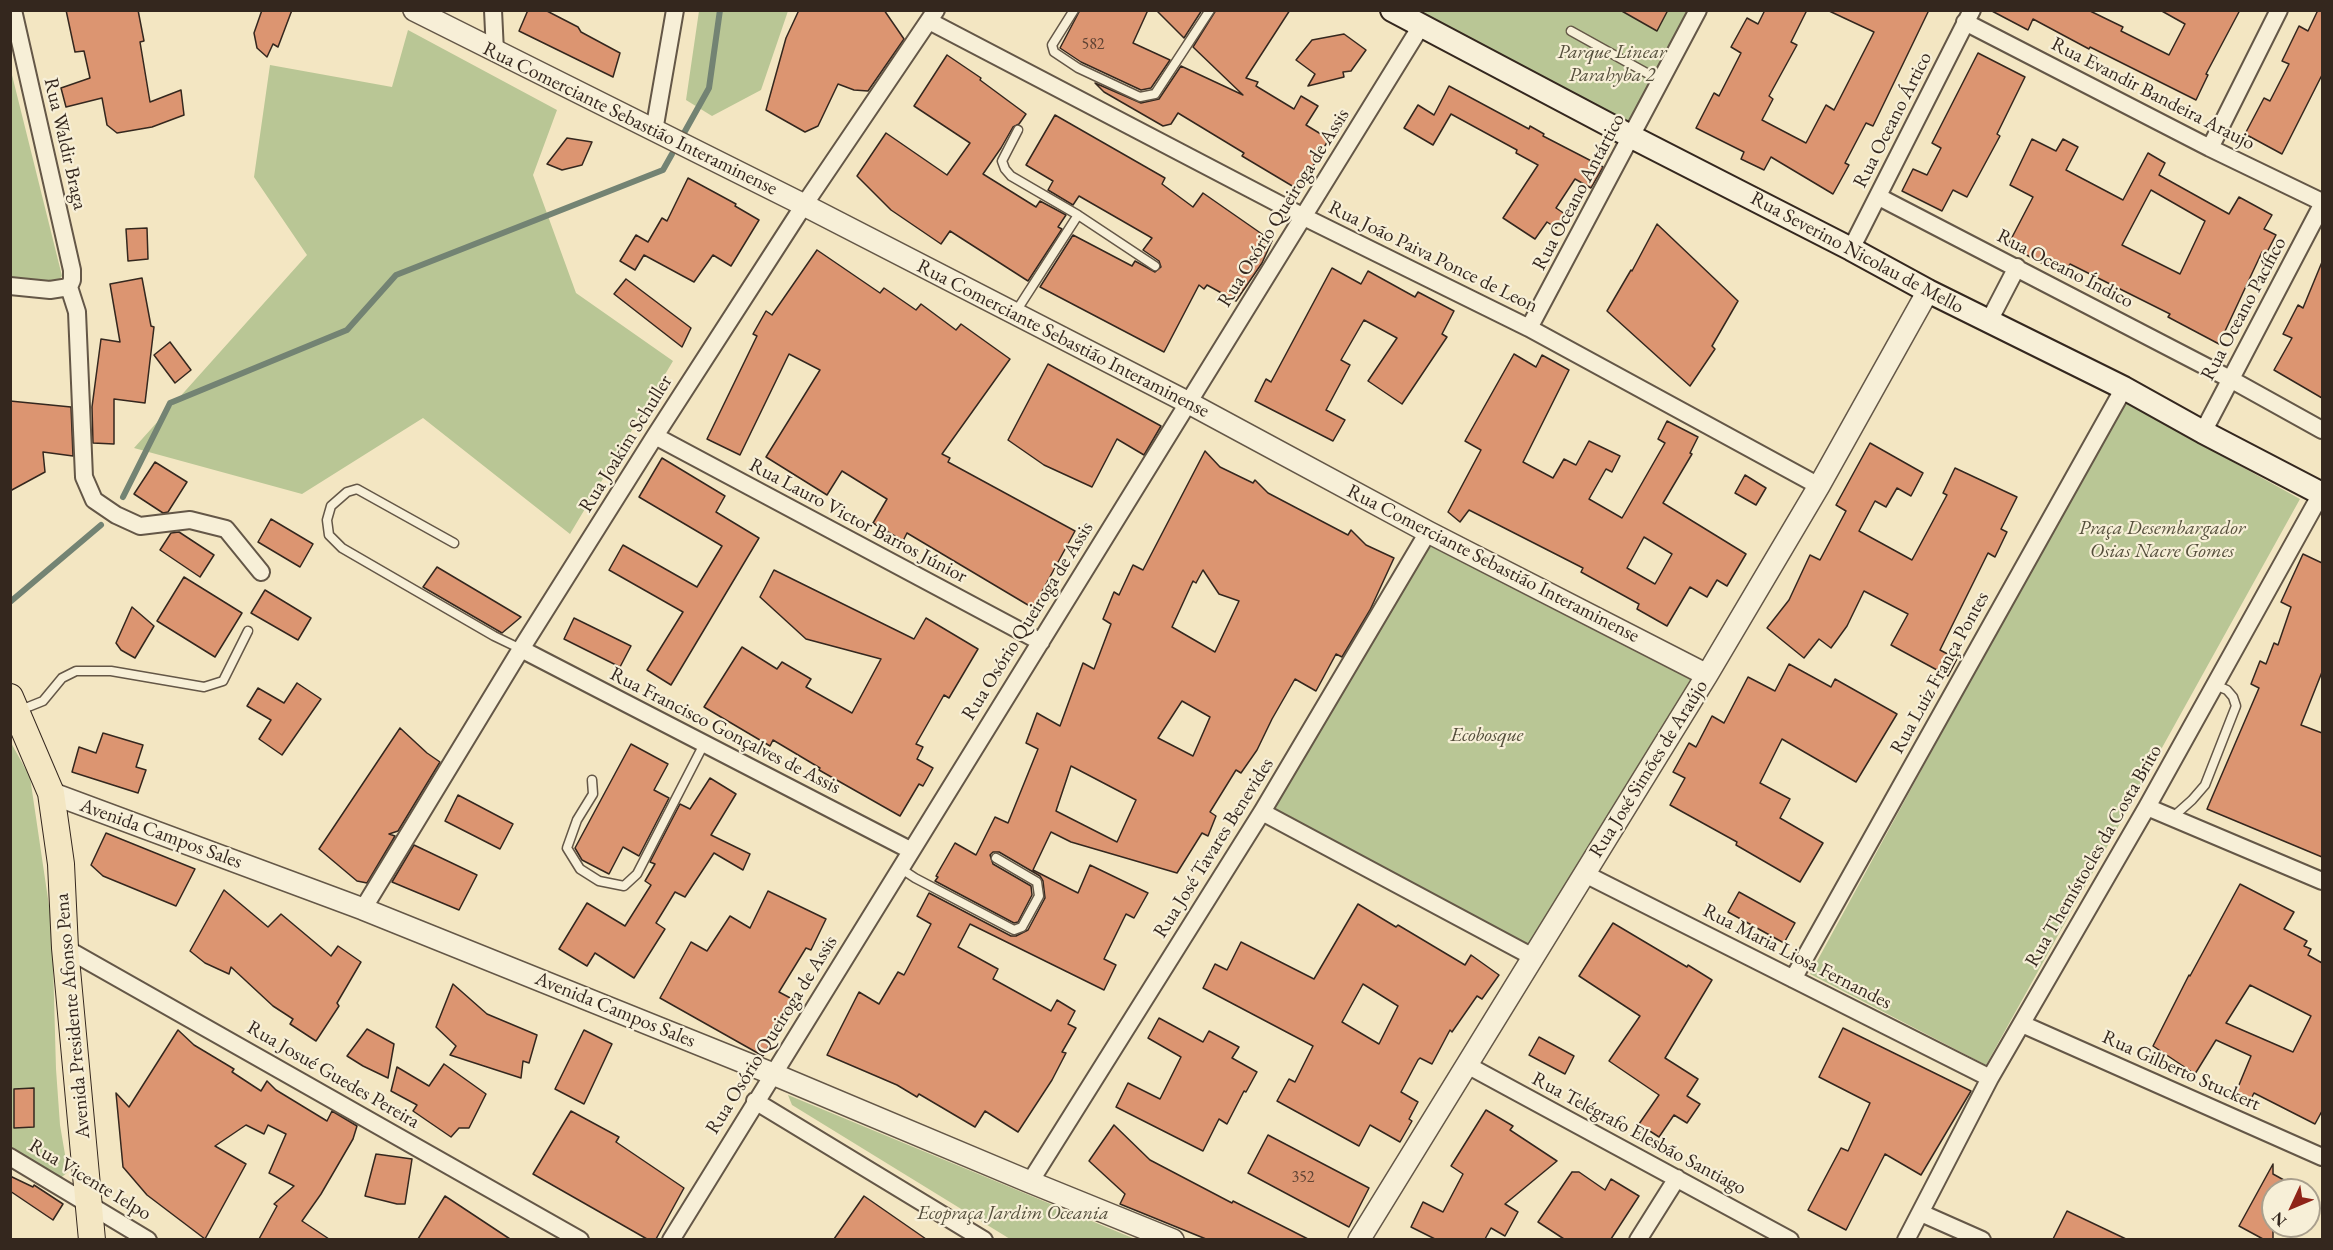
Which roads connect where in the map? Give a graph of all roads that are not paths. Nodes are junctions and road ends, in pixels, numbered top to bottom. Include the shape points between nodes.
1 (13, 10) edge
2 (414, 10) edge
3 (493, 10) edge
4 (675, 10) edge
5 (1074, 10) edge
6 (1210, 10) edge
7 (1392, 10) edge
8 (1698, 10) edge
9 (2279, 10) edge
10 (933, 16) edge
11 (1969, 16) edge
12 (1421, 26) junction
13 (1571, 31) dead end
14 (495, 52) junction
15 (1661, 81) junction
16 (1018, 130) dead end
17 (654, 131) junction
18 (1632, 137) junction
19 (2210, 148) junction
20 (1878, 197) junction
21 (2322, 203) edge
22 (804, 205) junction
23 (1078, 215) junction
24 (1304, 217) junction
25 (1851, 249) junction
26 (1155, 266) dead end
27 (2016, 267) junction
28 (10, 286) edge
29 (69, 287) junction
30 (1928, 291) junction
31 (1015, 314) junction
32 (1989, 321) junction
33 (1529, 328) junction
34 (2232, 380) junction
35 (2124, 388) junction
36 (1187, 402) junction
37 (2322, 430) edge
38 (2203, 432) junction
39 (655, 436) junction
40 (1819, 486) junction
41 (2322, 494) edge
42 (1428, 532) junction
43 (454, 543) dead end
44 (261, 572) dead end
45 (248, 631) dead end
46 (1041, 642) junction
47 (521, 649) junction
48 (1707, 675) junction
49 (2215, 685) junction
50 (14, 704) edge
51 (704, 744) junction
52 (592, 780) dead end
53 (51, 793) junction
54 (2147, 807) junction
55 (1262, 812) junction
56 (2173, 817) junction
57 (910, 850) junction
58 (996, 858) dead end
59 (900, 868) junction
60 (1585, 874) junction
61 (2322, 880) edge
62 (363, 909) junction
63 (65, 948) junction
64 (1533, 957) junction
65 (1793, 979) junction
66 (2022, 1024) junction
67 (1467, 1065) junction
68 (772, 1074) junction
69 (1990, 1078) junction
70 (755, 1101) junction
71 (10, 1156) edge
72 (2322, 1157) edge
73 (1677, 1179) junction
74 (1030, 1182) junction
75 (89, 1204) junction
76 (1921, 1213) junction
77 (92, 1239) edge
78 (148, 1239) edge
79 (580, 1239) edge
80 (671, 1239) edge
81 (984, 1239) edge
82 (1173, 1239) edge
83 (1359, 1239) edge
84 (1638, 1239) edge
85 (1790, 1239) edge
86 (1906, 1239) edge
87 (1982, 1239) edge

1 - 29 street, Rua Waldir Braga via 72,270
2 - 14 street, Rua Comerciante Sebastião Interaminense
3 - 14 street
4 - 17 street
5 - 6 lane via 1052,45 1054,52 1078,68 1140,97 1155,94
7 - 12 main road, Rua Severino Nicolau de Mello
8 - 15 street, Rua Oceano Antártico
9 - 19 street
10 - 22 street, Rua Joakim Schuller
10 - 24 street, Rua João Paiva Ponce de Leon
11 - 19 street, Rua Evandir Bandeira Araujo
11 - 20 street, Rua Oceano Ártico
12 - 18 main road, Rua Severino Nicolau de Mello
12 - 24 street, Rua Osório Queiroga de Assis
13 - 15 lane
14 - 17 street, Rua Comerciante Sebastião Interaminense
15 - 18 street, Rua Oceano Antártico
16 - 23 lane via 1002,161 1005,169
17 - 22 street, Rua Comerciante Sebastião Interaminense
18 - 25 main road, Rua Severino Nicolau de Mello
18 - 33 street, Rua Oceano Antártico
19 - 21 street, Rua Evandir Bandeira Araujo
20 - 25 street, Rua Oceano Ártico
20 - 27 street, Rua Oceano Índico
21 - 34 street, Rua Oceano Pacífico
22 - 31 street, Rua Comerciante Sebastião Interaminense
22 - 39 street, Rua Joakim Schuller
23 - 26 lane
23 - 31 lane
24 - 33 street, Rua João Paiva Ponce de Leon
24 - 36 street, Rua Osório Queiroga de Assis
25 - 30 main road, Rua Severino Nicolau de Mello
27 - 32 street
27 - 34 street, Rua Oceano Índico
28 - 29 street via 50,290
29 - 44 street, Rua Waldir Braga via 77,312 84,477 94,500 140,526 190,520 226,530
30 - 32 main road, Rua Severino Nicolau de Mello
30 - 40 street, Rua José Simões de Araújo
31 - 36 street, Rua Comerciante Sebastião Interaminense
32 - 35 main road, Rua Severino Nicolau de Mello
33 - 40 street, Rua João Paiva Ponce de Leon
34 - 37 street, Rua Oceano Índico
34 - 38 street, Rua Oceano Pacífico
35 - 38 main road, Rua Severino Nicolau de Mello
35 - 65 street, Rua Luiz França Pontes
36 - 42 street, Rua Comerciante Sebastião Interaminense
36 - 46 street, Rua Osório Queiroga de Assis
38 - 41 main road, Rua Severino Nicolau de Mello
39 - 46 street, Rua Lauro Victor Barros Júnior
39 - 47 street, Rua Joakim Schuller
40 - 48 street, Rua José Simões de Araújo
41 - 49 street, Rua Themístocles da Costa Brito
42 - 48 street, Rua Comerciante Sebastião Interaminense
42 - 55 street, Rua José Tavares Benevides
43 - 47 lane via 357,489 347,492 332,506 327,520 329,535 342,548
45 - 50 lane via 224,681 204,687 111,670 76,671 62,678 43,701
46 - 57 street, Rua Osório Queiroga de Assis
47 - 51 street, Rua Francisco Gonçalves de Assis
47 - 62 street, Rua Joakim Schuller
48 - 60 street, Rua José Simões de Araújo
49 - 54 street, Rua Themístocles da Costa Brito
49 - 56 lane via 2227,690 2236,706 2205,785
50 - 53 main road, Avenida Presidente Afonso Pena
51 - 52 lane via 637,874 624,886 599,881 580,869 567,848 577,820 593,794
51 - 57 street, Rua Francisco Gonçalves de Assis
53 - 62 street, Avenida Campos Sales
53 - 63 main road, Avenida Presidente Afonso Pena
54 - 56 street
54 - 66 street, Rua Themístocles da Costa Brito
55 - 64 street
55 - 74 street, Rua José Tavares Benevides
56 - 61 street
57 - 59 street, Rua Osório Queiroga de Assis
58 - 59 lane via 1037,882 1039,896 1022,927 1014,930
59 - 68 street, Rua Osório Queiroga de Assis
60 - 64 street, Rua José Simões de Araújo
60 - 65 street, Rua Maria Liosa Fernandes
62 - 68 street, Avenida Campos Sales
63 - 75 main road, Avenida Presidente Afonso Pena
63 - 79 street, Rua Josué Guedes Pereira
64 - 67 street, Rua José Simões de Araújo
65 - 69 street, Rua Maria Liosa Fernandes
66 - 69 street, Rua Themístocles da Costa Brito
66 - 72 street, Rua Gilberto Stuckert
67 - 73 street, Rua Telégrafo Elesbão Santiago
67 - 83 street, Rua José Simões de Araújo
68 - 70 street, Rua Osório Queiroga de Assis
68 - 74 street, Avenida Campos Sales
69 - 76 street, Rua Themístocles da Costa Brito
70 - 80 street, Rua Osório Queiroga de Assis
70 - 81 street
71 - 75 street, Rua Vicente Ielpo
73 - 84 street
73 - 85 street, Rua Telégrafo Elesbão Santiago
74 - 82 street, Avenida Campos Sales
75 - 77 main road, Avenida Presidente Afonso Pena
75 - 78 street, Rua Vicente Ielpo
76 - 86 street, Rua Themístocles da Costa Brito
76 - 87 street

